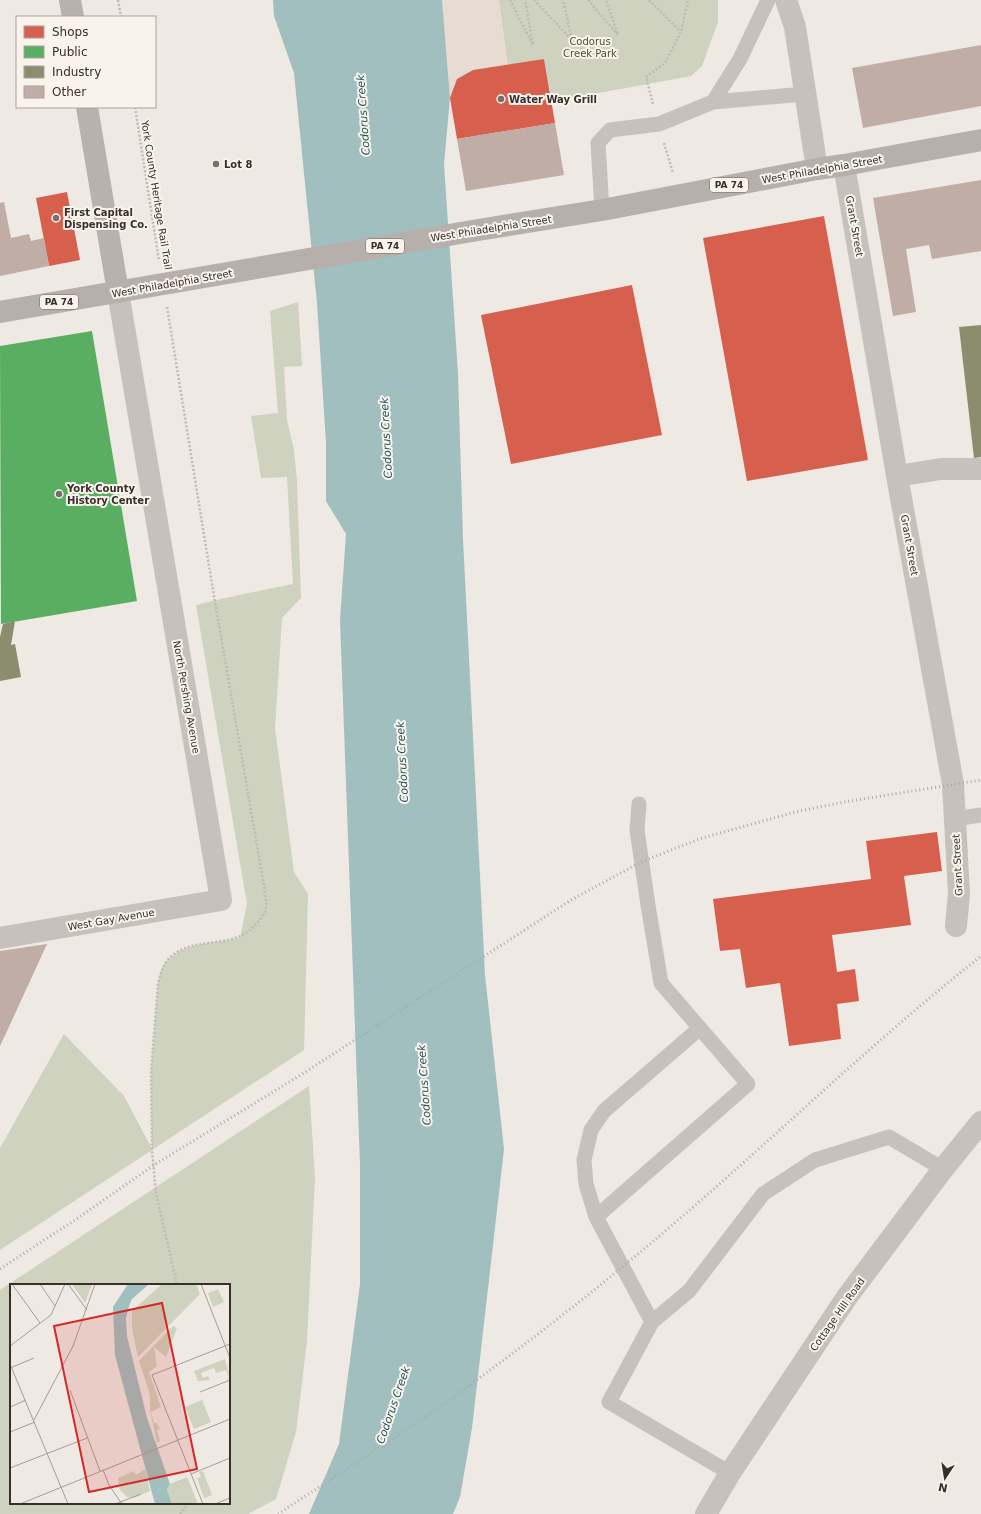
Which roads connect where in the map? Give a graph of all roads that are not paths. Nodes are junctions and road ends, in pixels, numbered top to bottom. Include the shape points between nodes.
1 (70, 0) edge
2 (768, 0) edge
3 (786, 0) edge
4 (72, 16) edge
5 (805, 94) junction
6 (713, 102) junction
7 (87, 108) edge
8 (981, 140) edge
9 (844, 165) junction
10 (816, 169) junction
11 (602, 210) junction
12 (118, 292) junction
13 (0, 312) edge
14 (981, 469) edge
15 (897, 476) junction
16 (639, 804) dead end
17 (981, 815) edge
18 (955, 819) junction
19 (222, 900) joint
20 (956, 926) dead end
21 (0, 938) edge
22 (700, 1028) junction
23 (981, 1122) edge
24 (943, 1168) junction
25 (596, 1217) junction
26 (652, 1322) junction
27 (730, 1473) junction
28 (706, 1514) edge

1 - 4 street
2 - 6 lane via 740,59
3 - 5 street via 795,28
5 - 6 lane
5 - 10 street
6 - 11 lane via 659,124 610,130 598,143
7 - 12 street
8 - 9 main road, West Philadelphia Street / PA 74
9 - 10 main road, West Philadelphia Street / PA 74
9 - 15 street, Grant Street
10 - 11 main road, West Philadelphia Street / PA 74
11 - 12 main road, West Philadelphia Street / PA 74
12 - 13 main road, West Philadelphia Street / PA 74
12 - 19 street, North Pershing Avenue
14 - 15 street via 941,469
15 - 18 street, Grant Street via 952,784
16 - 22 lane via 637,830 661,983
17 - 18 lane
18 - 20 street, Grant Street via 959,894
19 - 21 street, West Gay Avenue
22 - 25 lane via 604,1111 591,1130 584,1160 586,1184
22 - 25 lane via 748,1084
23 - 24 street, Cottage Hill Road
24 - 26 lane via 889,1137 815,1160 763,1194 689,1291
24 - 27 street, Cottage Hill Road via 847,1297
25 - 26 lane
26 - 27 lane via 609,1402
27 - 28 street, Cottage Hill Road

